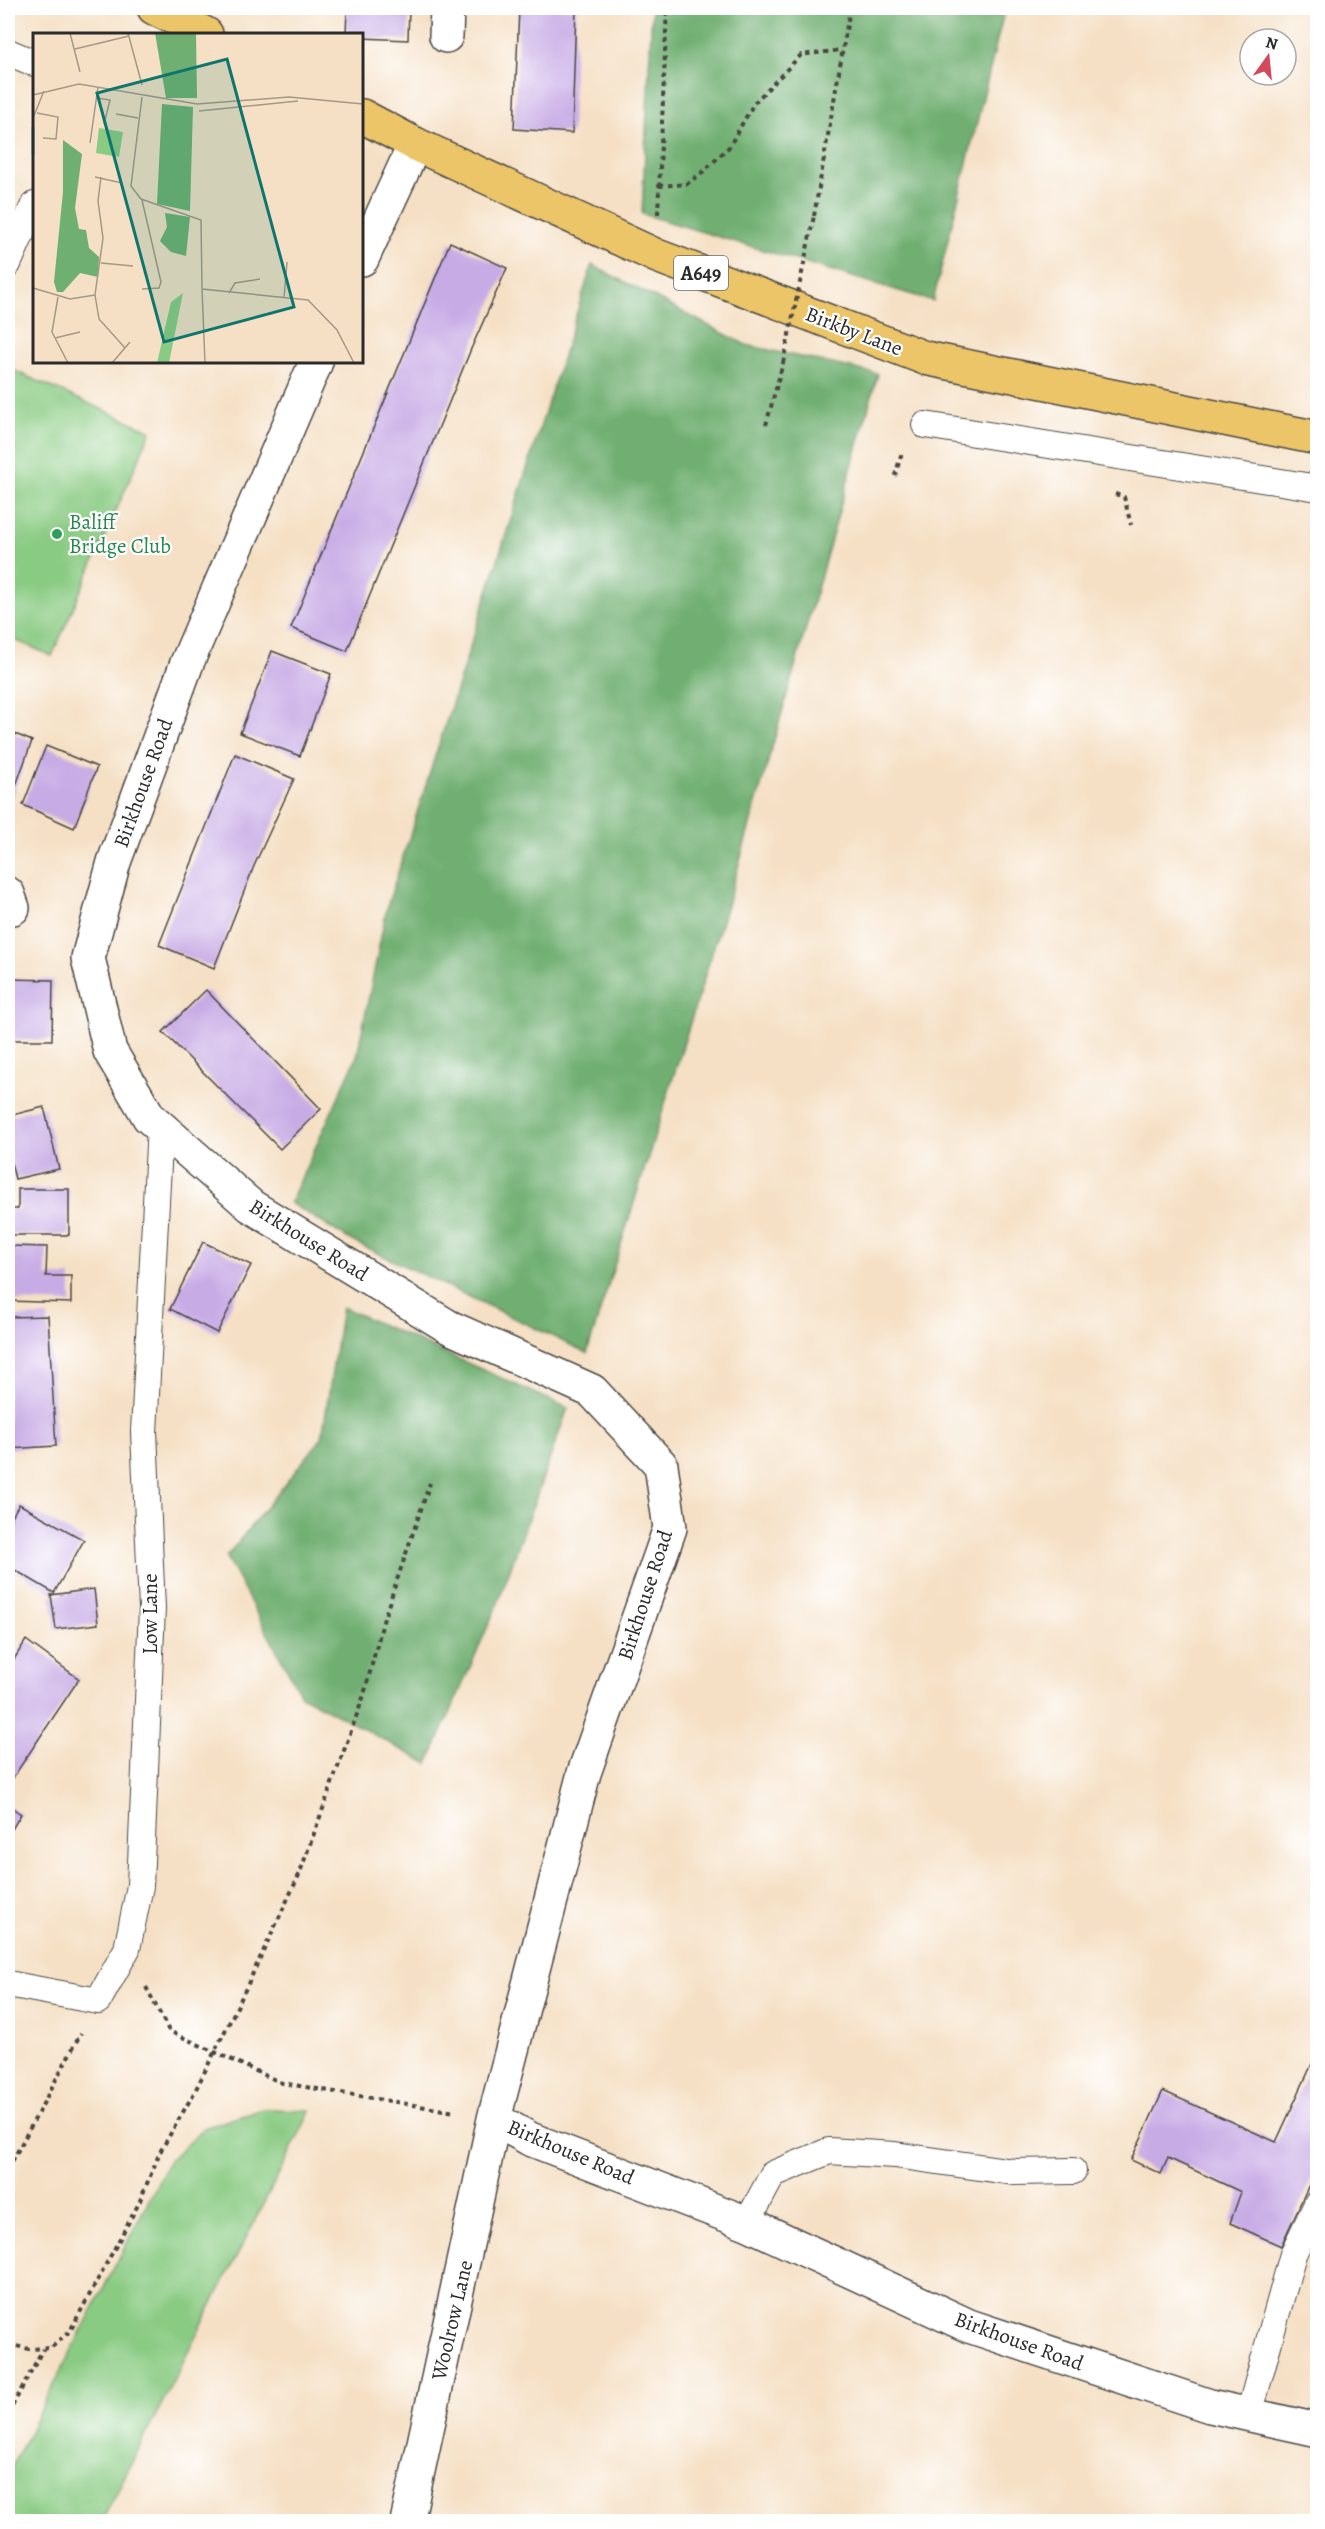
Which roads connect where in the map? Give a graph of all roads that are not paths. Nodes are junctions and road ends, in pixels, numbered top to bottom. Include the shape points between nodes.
1 (154, 8) edge
2 (204, 33) edge
3 (8, 52) edge
4 (33, 63) edge
5 (363, 117) edge
6 (415, 144) junction
7 (33, 207) edge
8 (363, 257) edge
9 (8, 264) edge
10 (316, 363) edge
11 (925, 425) dead end
12 (1317, 438) edge
13 (1317, 488) edge
14 (160, 1126) junction
15 (8, 1984) edge
16 (494, 2119) junction
17 (1073, 2171) dead end
18 (1317, 2202) edge
19 (747, 2223) junction
20 (1249, 2414) junction
21 (1317, 2430) edge
22 (406, 2522) edge

1 - 2 main road
3 - 4 lane
5 - 6 main road, A649
6 - 8 street
6 - 12 main road, Birkby Lane / A649 via 657,256 925,358
7 - 9 lane
10 - 14 street, Birkhouse Road via 187,663 114,862 88,958 110,1051 149,1116
11 - 13 lane
14 - 15 lane, Low Lane via 144,1432 152,1608 140,1886 127,1949 98,2001
14 - 16 street, Birkhouse Road via 251,1206 449,1327 592,1391 661,1465 670,1528 584,1773
16 - 19 street, Birkhouse Road via 530,2139
16 - 22 street, Woolrow Lane
17 - 19 lane via 1014,2172 895,2155 829,2151 773,2174
18 - 20 lane via 1293,2254
19 - 20 street, Birkhouse Road via 969,2326 1210,2406
20 - 21 street, Birkhouse Road

